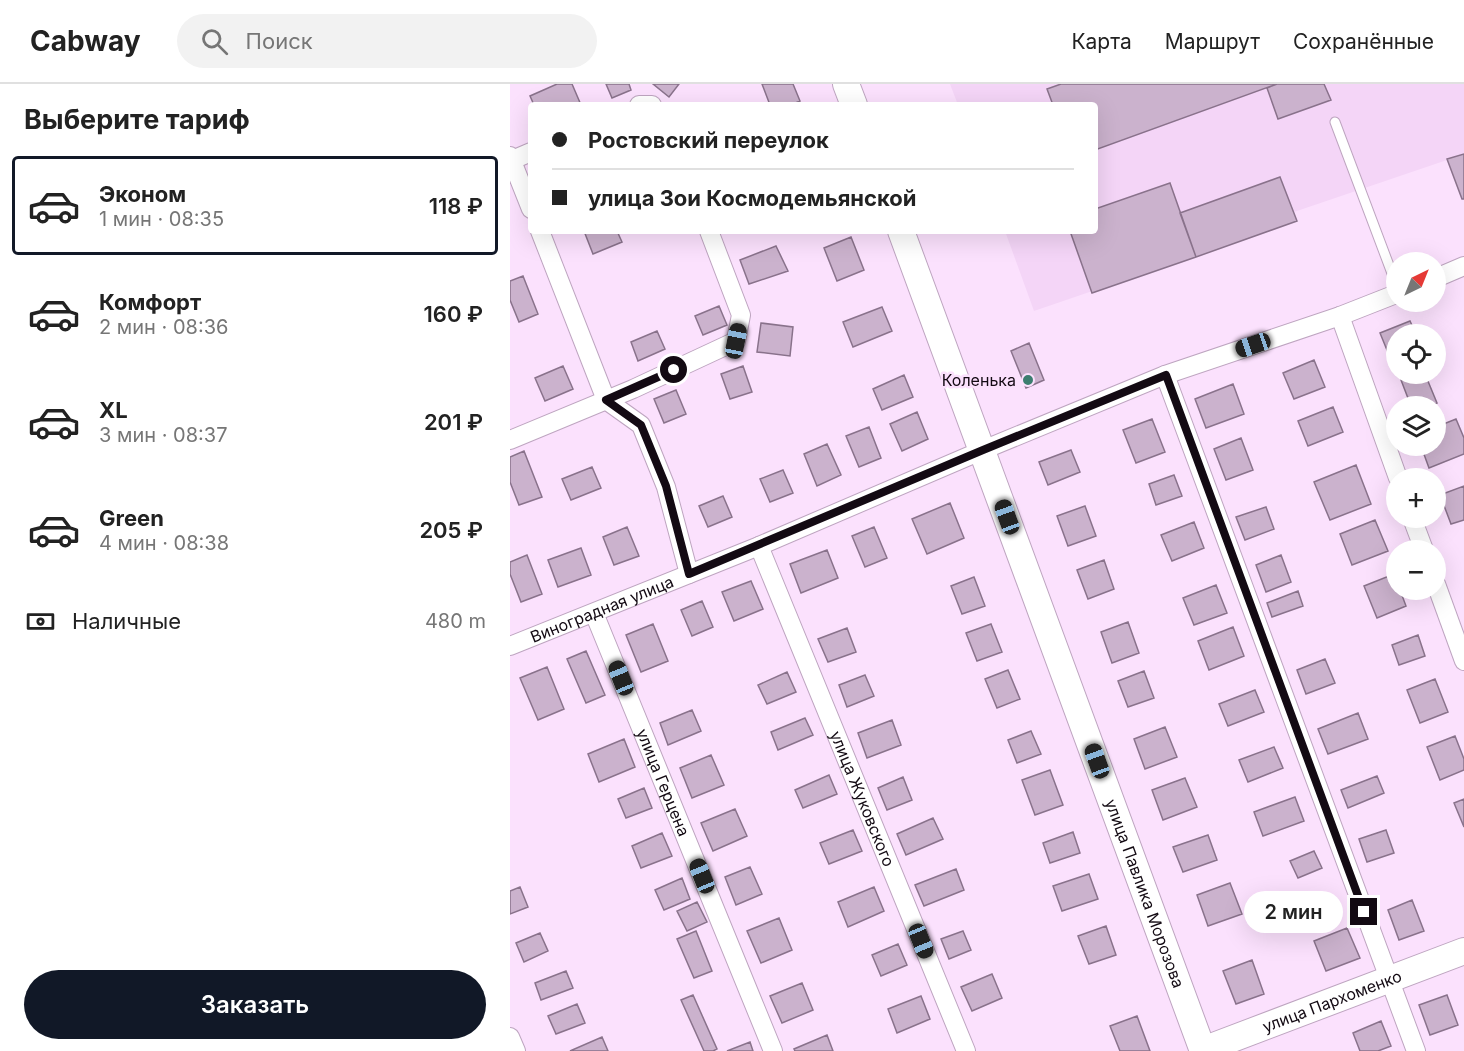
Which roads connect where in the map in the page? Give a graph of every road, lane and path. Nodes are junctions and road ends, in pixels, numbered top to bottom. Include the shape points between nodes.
1 (846, 84) edge
2 (853, 102) edge
3 (1335, 122) dead end
4 (528, 153) edge
5 (511, 159) edge
6 (528, 202) edge
7 (541, 234) edge
8 (711, 234) edge
9 (902, 234) edge
10 (1386, 257) edge
11 (1464, 266) edge
12 (1446, 274) edge
13 (1386, 298) edge
14 (1340, 316) junction
15 (1166, 375) junction
16 (606, 400) junction
17 (510, 440) edge
18 (983, 450) junction
19 (1394, 468) edge
20 (759, 546) junction
21 (689, 574) junction
22 (1442, 600) edge
23 (594, 613) junction
24 (510, 646) edge
25 (1464, 662) edge
26 (1464, 951) edge
27 (1389, 979) junction
28 (510, 1036) edge
29 (516, 1051) edge
30 (773, 1051) edge
31 (966, 1051) edge
32 (1202, 1051) edge
33 (1416, 1051) edge

1 - 2 street
3 - 10 lane
4 - 5 street
5 - 6 street
7 - 16 street
8 - 16 street via 741,315 736,341
9 - 18 street, улица Павлика Морозова
11 - 12 street
13 - 14 street, Виноградная улица
14 - 15 street, Виноградная улица
14 - 19 street
15 - 18 street, Виноградная улица
15 - 27 street
16 - 17 street
16 - 21 street via 641,425 666,486
18 - 20 street, Виноградная улица
18 - 32 street, улица Павлика Морозова
20 - 21 street, Виноградная улица
20 - 31 street, улица Жуковского
21 - 23 street, Виноградная улица
22 - 25 street
23 - 24 street, Виноградная улица
23 - 30 street, улица Герцена
26 - 27 street, улица Пархоменко
27 - 32 street, улица Пархоменко
27 - 33 street
28 - 29 street

